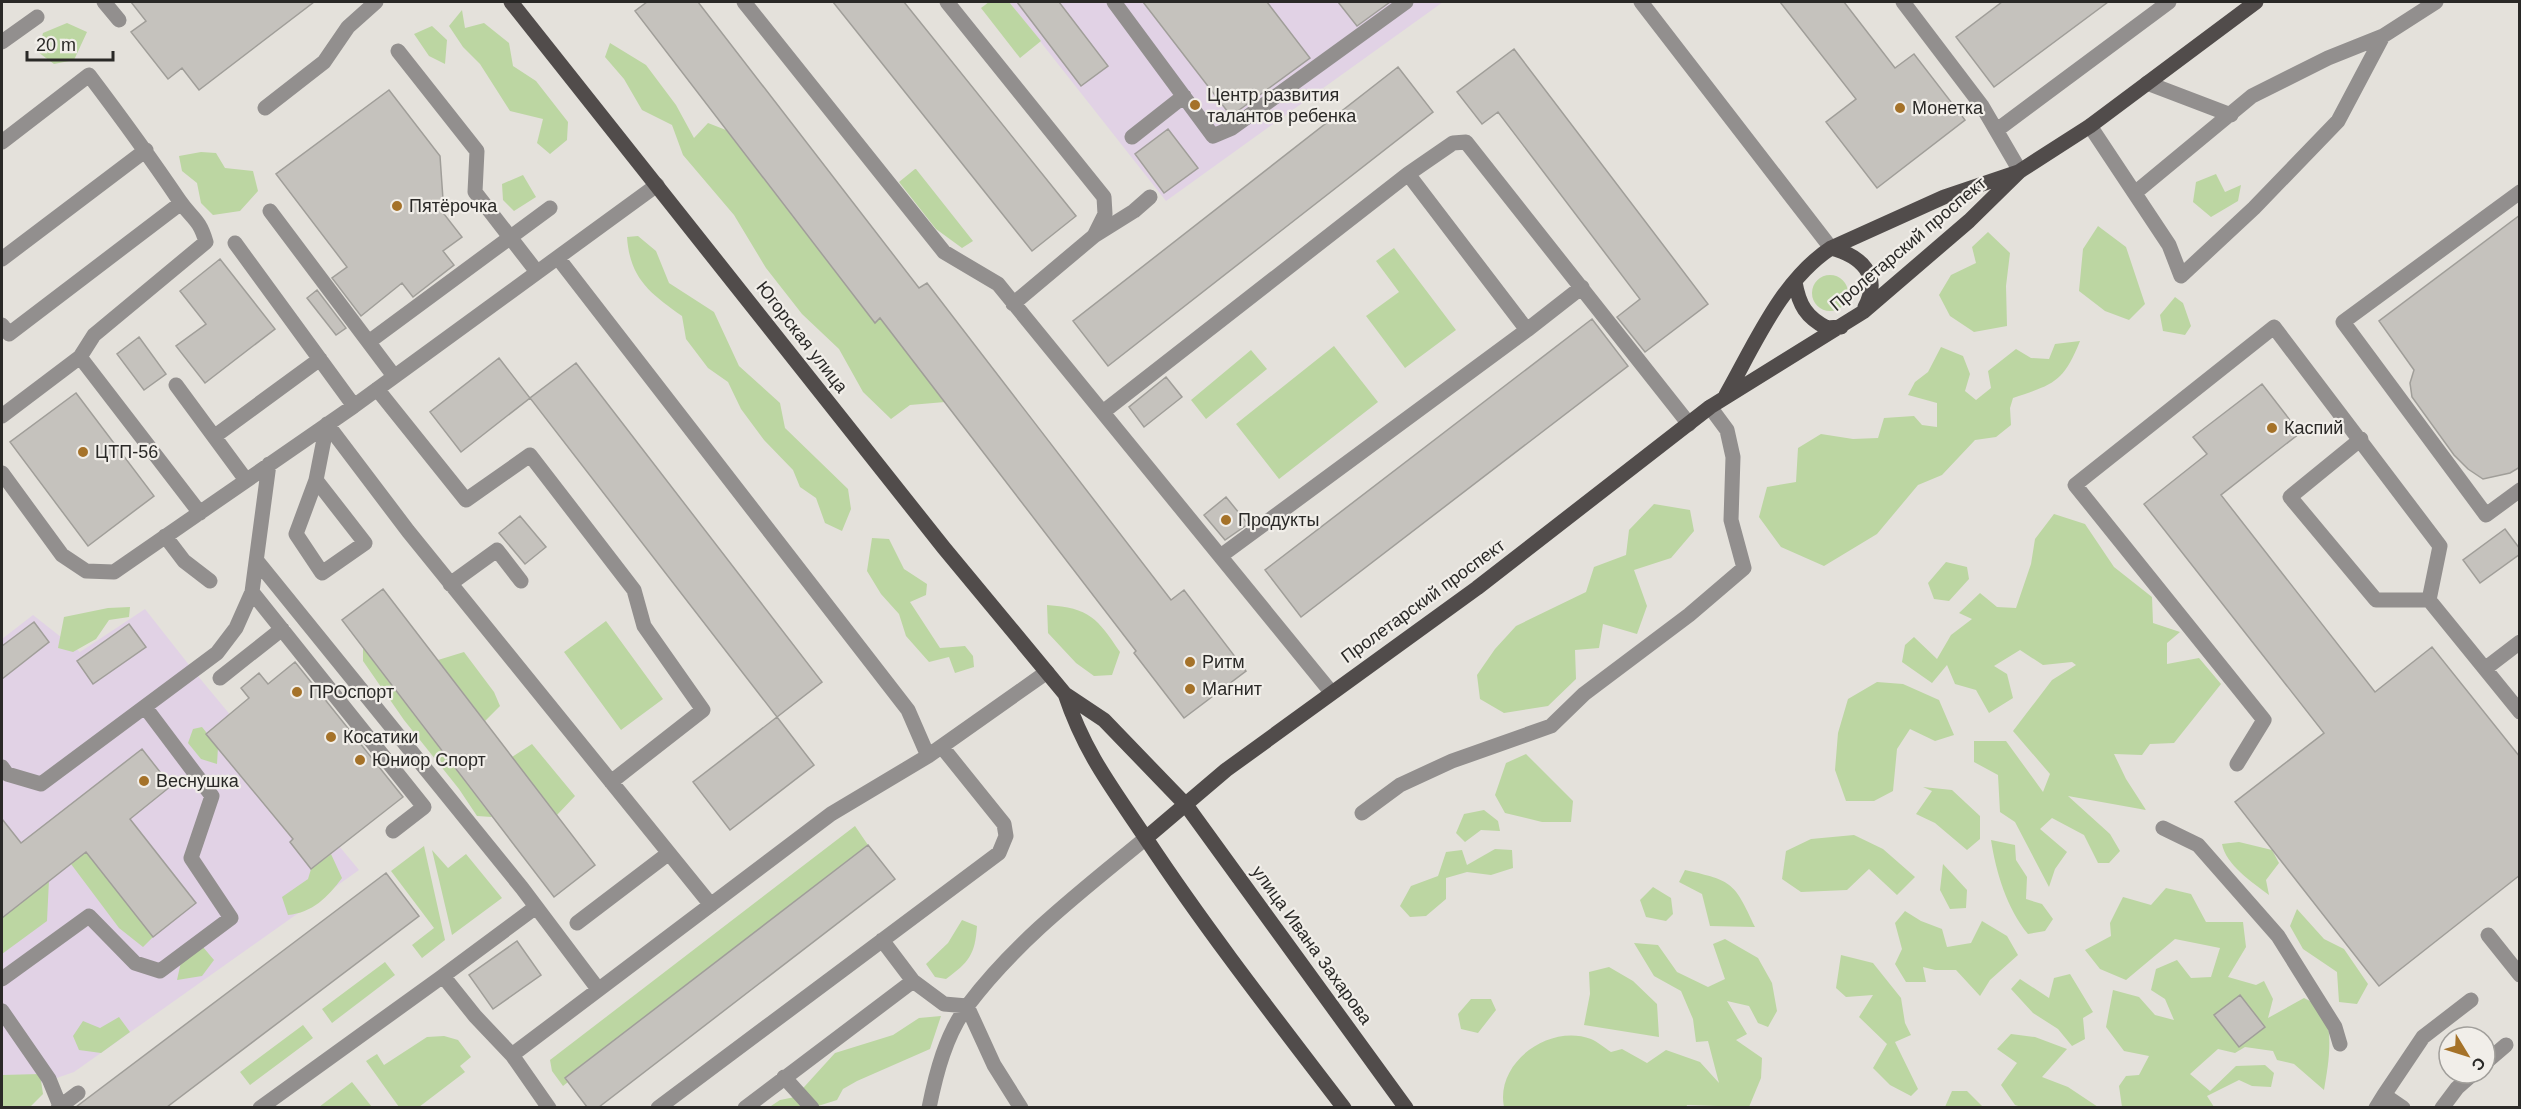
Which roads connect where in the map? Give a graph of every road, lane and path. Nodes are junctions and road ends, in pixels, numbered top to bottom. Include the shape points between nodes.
1 (104, 2) edge
2 (376, 2) edge
3 (511, 2) edge
4 (744, 2) edge
5 (947, 2) edge
6 (1114, 2) edge
7 (1406, 2) edge
8 (1641, 2) edge
9 (2169, 2) edge
10 (2256, 2) edge
11 (2436, 2) edge
12 (1910, 4) edge
13 (37, 17) dead end
14 (119, 20) dead end
15 (2383, 36) junction
16 (2, 42) edge
17 (398, 51) dead end
18 (2147, 84) junction
19 (1184, 96) junction
20 (265, 108) dead end
21 (2231, 115) junction
22 (2090, 126) junction
23 (1997, 130) junction
24 (1132, 137) dead end
25 (2, 142) edge
26 (146, 150) junction
27 (2020, 171) junction
28 (1408, 174) junction
29 (657, 185) junction
30 (2136, 192) junction
31 (2520, 192) edge
32 (1150, 197) dead end
33 (181, 203) junction
34 (550, 208) dead end
35 (270, 211) dead end
36 (510, 236) junction
37 (1094, 236) junction
38 (235, 243) dead end
39 (1831, 248) junction
40 (558, 258) junction
41 (2, 259) edge
42 (537, 272) junction
43 (1795, 282) junction
44 (1582, 287) junction
45 (1013, 304) junction
46 (1863, 312) junction
47 (2, 325) edge
48 (1841, 327) junction
49 (1527, 330) junction
50 (370, 341) junction
51 (80, 357) junction
52 (320, 359) junction
53 (394, 376) junction
54 (176, 385) dead end
55 (377, 389) junction
56 (1724, 397) junction
57 (354, 406) junction
58 (1710, 407) junction
59 (1103, 412) junction
60 (2, 416) edge
61 (327, 424) junction
62 (1689, 424) junction
63 (215, 436) junction
64 (2361, 439) junction
65 (269, 464) junction
66 (2, 473) edge
67 (246, 480) junction
68 (316, 480) junction
69 (2520, 490) edge
70 (200, 513) junction
71 (165, 536) junction
72 (1222, 555) junction
73 (257, 561) junction
74 (210, 581) dead end
75 (521, 581) dead end
76 (450, 584) junction
77 (252, 592) junction
78 (2429, 600) junction
79 (282, 629) junction
80 (2520, 642) edge
81 (2486, 668) junction
82 (1047, 672) junction
83 (220, 678) dead end
84 (1331, 692) junction
85 (1065, 694) junction
86 (145, 707) junction
87 (2520, 712) edge
88 (942, 747) junction
89 (928, 756) junction
90 (2237, 764) dead end
91 (2, 768) edge
92 (611, 782) junction
93 (1186, 805) junction
94 (1362, 813) dead end
95 (2163, 828) dead end
96 (393, 831) dead end
97 (1146, 838) junction
98 (669, 853) junction
99 (711, 905) junction
100 (536, 907) junction
101 (577, 923) dead end
102 (2488, 935) dead end
103 (882, 940) junction
104 (2520, 975) edge
105 (443, 976) junction
106 (2, 979) edge
107 (913, 981) junction
108 (598, 989) junction
109 (2471, 1000) dead end
110 (967, 1006) junction
111 (2, 1011) edge
112 (2340, 1044) dead end
113 (2506, 1045) dead end
114 (2497, 1053) edge
115 (512, 1055) junction
116 (784, 1077) junction
117 (2460, 1085) edge
118 (78, 1093) dead end
119 (2380, 1101) edge
120 (59, 1107) edge
121 (260, 1107) edge
122 (549, 1107) edge
123 (658, 1107) edge
124 (745, 1107) edge
125 (812, 1107) edge
126 (929, 1107) edge
127 (1021, 1107) edge
128 (1344, 1107) edge
129 (1406, 1107) edge
130 (2403, 1107) edge
131 (2442, 1107) edge

1 - 14 street
2 - 20 street via 348,27 324,62
3 - 29 main road, Югорская улица
4 - 45 street via 944,252 998,284
5 - 37 street via 1104,196 1105,214
6 - 19 street
7 - 19 street via 1232,128 1213,136
8 - 39 street
9 - 23 street
10 - 18 main road, Пролетарский проспект
11 - 15 street
12 - 23 street
13 - 16 street
15 - 21 street via 2252,96
15 - 30 street via 2338,121 2181,276 2169,245
17 - 36 street via 477,151 475,192
18 - 21 street
18 - 22 main road, Пролетарский проспект
19 - 24 street
21 - 30 street
22 - 27 main road, Пролетарский проспект
22 - 30 street
23 - 27 street
25 - 26 street via 89,75
26 - 33 street
26 - 41 street
27 - 39 main road, Пролетарский проспект via 1944,197
27 - 46 main road, Пролетарский проспект via 1970,221
28 - 44 street via 1453,143 1466,142
28 - 49 street
28 - 59 street
29 - 40 street
29 - 82 main road, Югорская улица
31 - 69 street via 2343,322 2486,515
32 - 37 street
33 - 47 street via 9,334
33 - 51 street via 201,224 206,242 94,335
34 - 36 street
35 - 50 street
36 - 42 street
36 - 50 street
37 - 45 street
38 - 52 street
39 - 43 main road, Пролетарский проспект via 1816,258
39 - 46 main road via 1845,252 1865,266 1872,280 1872,295
40 - 42 street
40 - 89 street via 908,710
42 - 53 street
43 - 48 main road via 1804,313 1827,328
43 - 56 main road, Пролетарский проспект
44 - 49 street
44 - 62 street
45 - 59 street
46 - 48 main road, Пролетарский проспект
48 - 56 main road, Пролетарский проспект
49 - 72 street
50 - 53 street
51 - 60 street
51 - 70 street
52 - 57 street
52 - 63 street
53 - 55 street
54 - 63 street
55 - 57 street
55 - 92 street via 466,500 530,455 634,590 644,626 703,710
56 - 58 main road, Пролетарский проспект
57 - 61 street
58 - 62 main road, Пролетарский проспект
58 - 94 street via 1727,430 1733,457 1731,520 1744,568 1584,694 1551,726 1400,785
59 - 72 street
61 - 65 street
61 - 68 street
61 - 76 street
62 - 84 main road, Пролетарский проспект via 1477,588
63 - 67 street
64 - 78 street via 2440,546
64 - 78 street via 2290,497 2376,600
64 - 90 street via 2274,327 2075,484 2264,720
65 - 67 street
65 - 73 street
66 - 71 street via 62,555 86,571 114,572
67 - 70 street
68 - 68 street via 365,543 322,573 296,534
70 - 71 street
71 - 74 street via 184,561
72 - 84 street
73 - 77 street
73 - 100 street
75 - 76 street via 496,550
76 - 92 street
77 - 79 street
77 - 86 street via 236,628 218,653
78 - 81 street
79 - 83 street
79 - 96 street via 424,807
80 - 81 street
81 - 87 street
82 - 85 main road, Югорская улица
82 - 88 street
84 - 93 main road, Пролетарский проспект
85 - 93 main road, Югорская улица via 1104,720
85 - 97 main road, Югорская улица via 1093,760
86 - 91 street via 41,784 7,774
86 - 106 street via 212,796 190,858 231,918 160,971 135,963 89,916
88 - 89 street
88 - 103 street via 1004,824 1006,836 999,853
89 - 99 street via 831,814
92 - 98 street
93 - 97 main road, Пролетарский проспект
93 - 129 main road, улица Ивана Захарова
95 - 112 street via 2198,845 2278,936 2335,1028
97 - 110 street via 1044,922
97 - 128 main road via 1181,893
98 - 99 street
98 - 101 street
99 - 108 street
100 - 105 street
100 - 108 street
102 - 104 street
103 - 107 street
103 - 123 street
105 - 115 street
105 - 121 street
107 - 110 street via 944,1004
107 - 116 street
108 - 115 street
109 - 119 street via 2423,1037
110 - 126 street via 953,1029 936,1073
110 - 127 street via 994,1065
111 - 120 street via 50,1079
113 - 114 street
115 - 122 street
116 - 124 street
116 - 125 street
117 - 131 street
118 - 120 street
119 - 130 street

